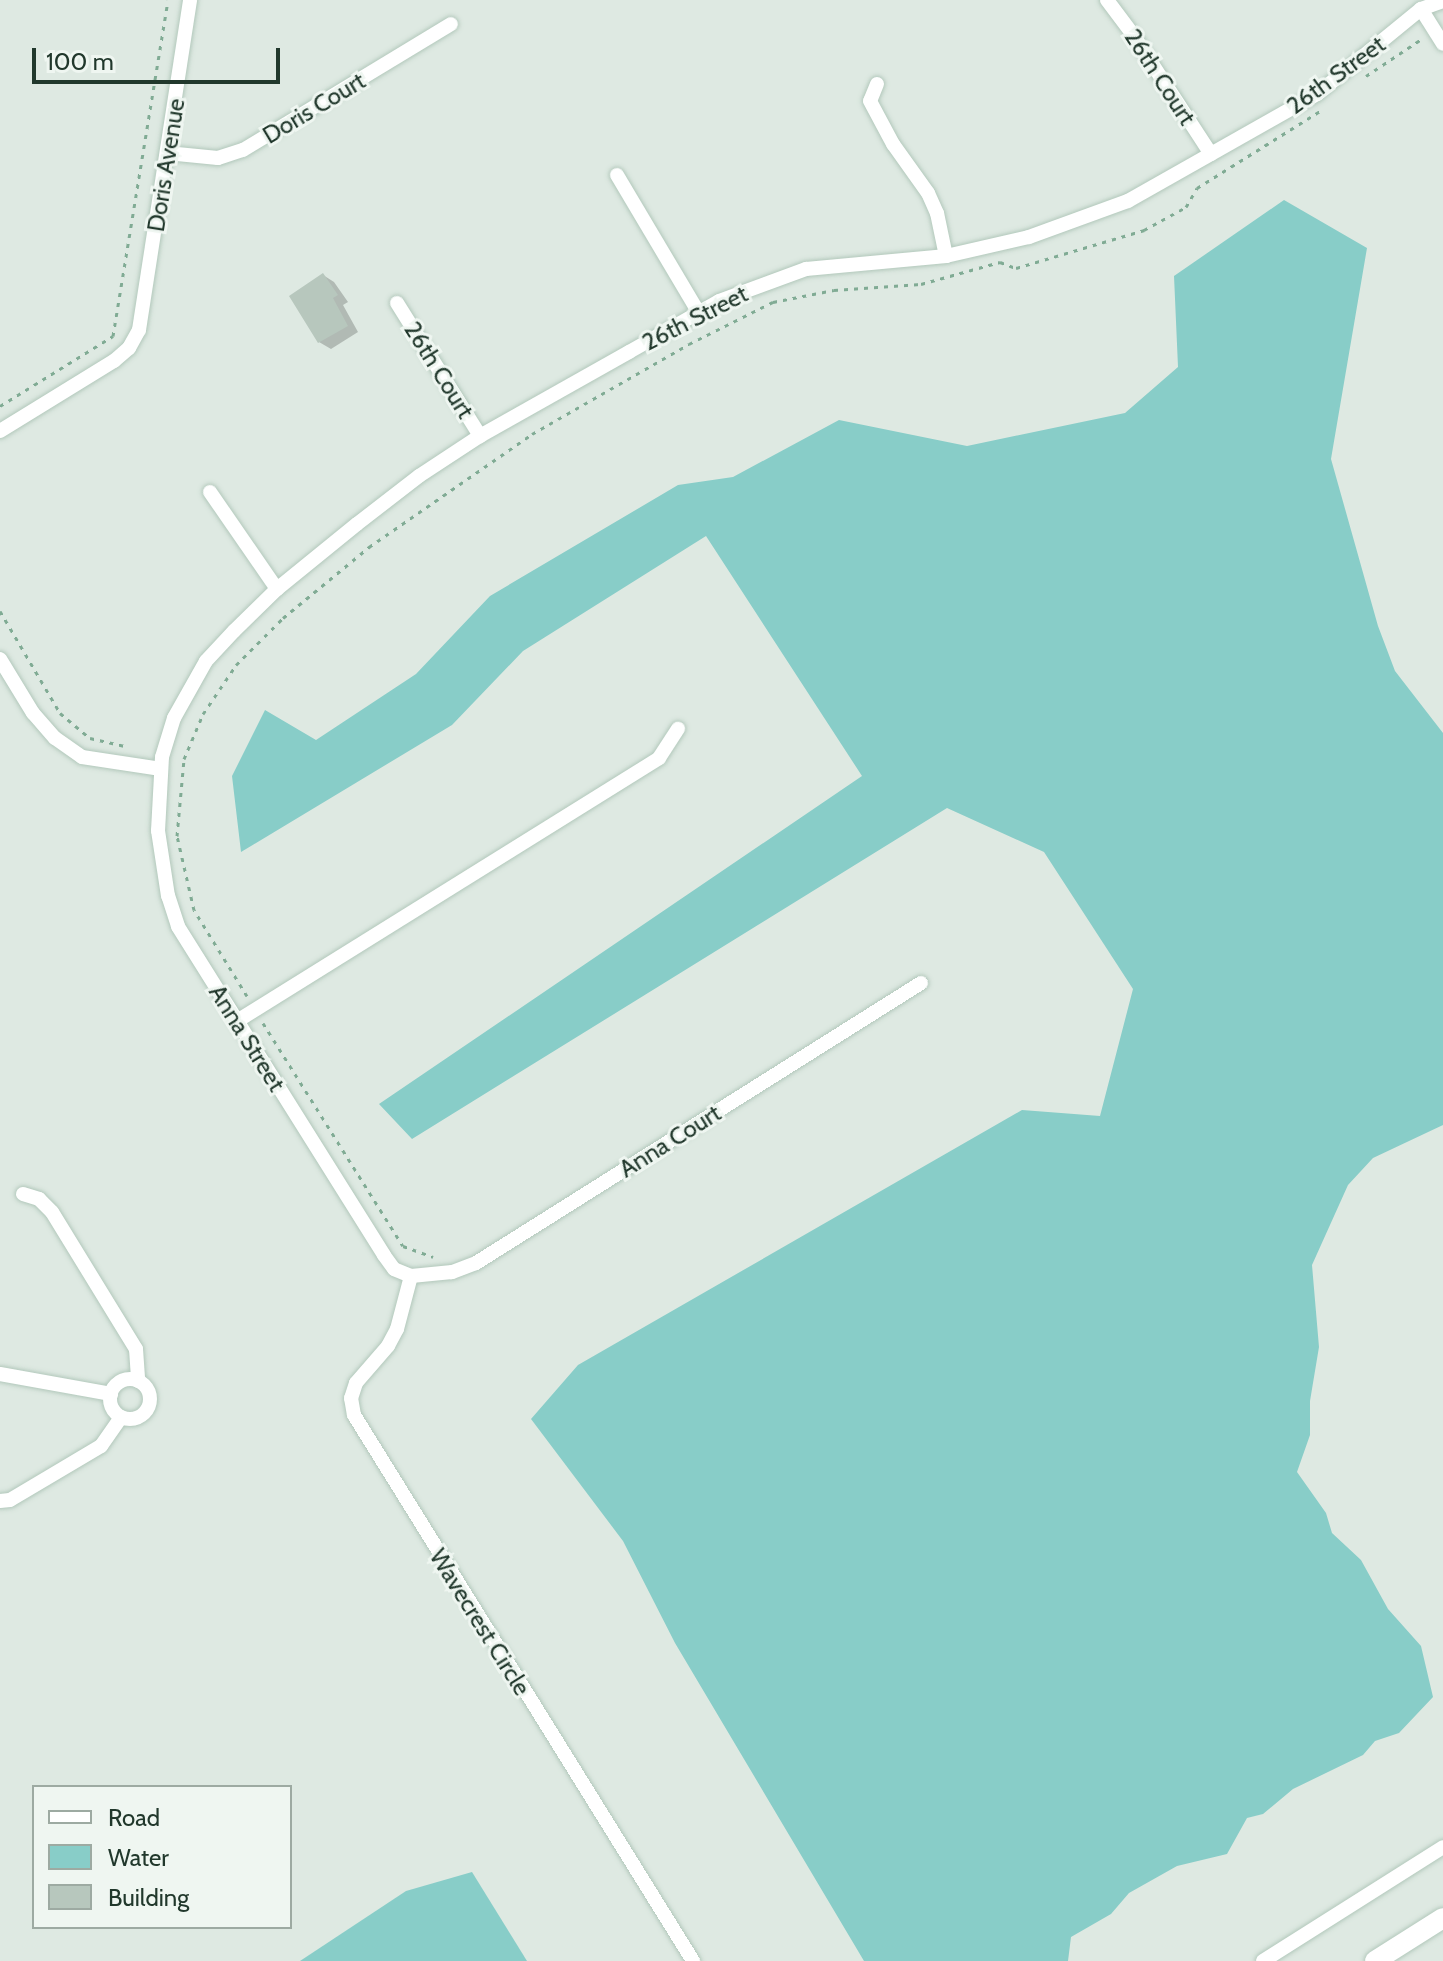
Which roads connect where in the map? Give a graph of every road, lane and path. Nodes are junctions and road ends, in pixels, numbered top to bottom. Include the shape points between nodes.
1 (168, 0) edge
2 (190, 0) edge
3 (1107, 0) edge
4 (1443, 1) edge
5 (1423, 5) edge
6 (451, 24) dead end
7 (1439, 37) edge
8 (1360, 80) dead end
9 (877, 84) dead end
10 (1326, 107) dead end
11 (167, 153) junction
12 (1211, 154) junction
13 (617, 175) dead end
14 (946, 256) junction
15 (397, 303) dead end
16 (699, 313) junction
17 (0, 406) edge
18 (0, 431) edge
19 (480, 436) junction
20 (210, 492) dead end
21 (277, 589) junction
22 (0, 611) edge
23 (0, 659) edge
24 (678, 729) dead end
25 (184, 759) junction
26 (162, 760) junction
27 (921, 983) dead end
28 (255, 1010) junction
29 (237, 1021) junction
30 (23, 1194) dead end
31 (431, 1275) junction
32 (411, 1276) junction
33 (0, 1374) edge
34 (138, 1381) junction
35 (111, 1394) junction
36 (121, 1417) junction
37 (0, 1501) edge
38 (1443, 1847) edge
39 (1443, 1918) edge
40 (693, 1961) edge
41 (1263, 1961) edge
42 (1375, 1961) edge

1 - 17 path via 113,336
2 - 11 street, Doris Avenue
3 - 12 street, 26th Court
4 - 5 street, 26th Street
5 - 7 street
5 - 12 street, 26th Street via 1317,94
6 - 11 street, Doris Court via 243,150 218,158
7 - 8 path
9 - 14 street via 870,101 928,193
10 - 25 path via 1197,188 1186,207 1144,230 1016,268 1000,262 921,284 834,290 773,302 689,344 532,434 369,547 295,607 236,665 203,714
11 - 18 street, Doris Avenue via 139,330 129,348
12 - 14 street, 26th Street via 1128,201 1029,237
13 - 16 street
14 - 16 street, 26th Street via 806,269
15 - 19 street, 26th Court
16 - 19 street, 26th Street
19 - 21 street, 26th Street via 419,476
20 - 21 street
21 - 26 street, 26th Street via 206,661 174,718
22 - 26 path via 60,713 90,738
23 - 26 street via 33,713 82,757
24 - 28 street via 659,758
25 - 26 path
25 - 28 path via 177,836 194,910
26 - 29 street, Anna Street via 158,831 168,896 178,926
27 - 31 street, Anna Court via 476,1263
28 - 29 street
28 - 31 path via 403,1246 433,1255
29 - 32 street, Anna Street via 384,1255 394,1269
30 - 34 street via 39,1199 52,1212 129,1336 140,1362
31 - 32 street, Anna Court
32 - 40 street, Wavecrest Circle via 388,1346 356,1383 351,1398 357,1423
33 - 35 street
34 - 35 street via 125,1380
34 - 36 street via 150,1395 148,1408 134,1419
35 - 36 street via 112,1407
36 - 37 street via 101,1446
38 - 41 street
39 - 42 street

